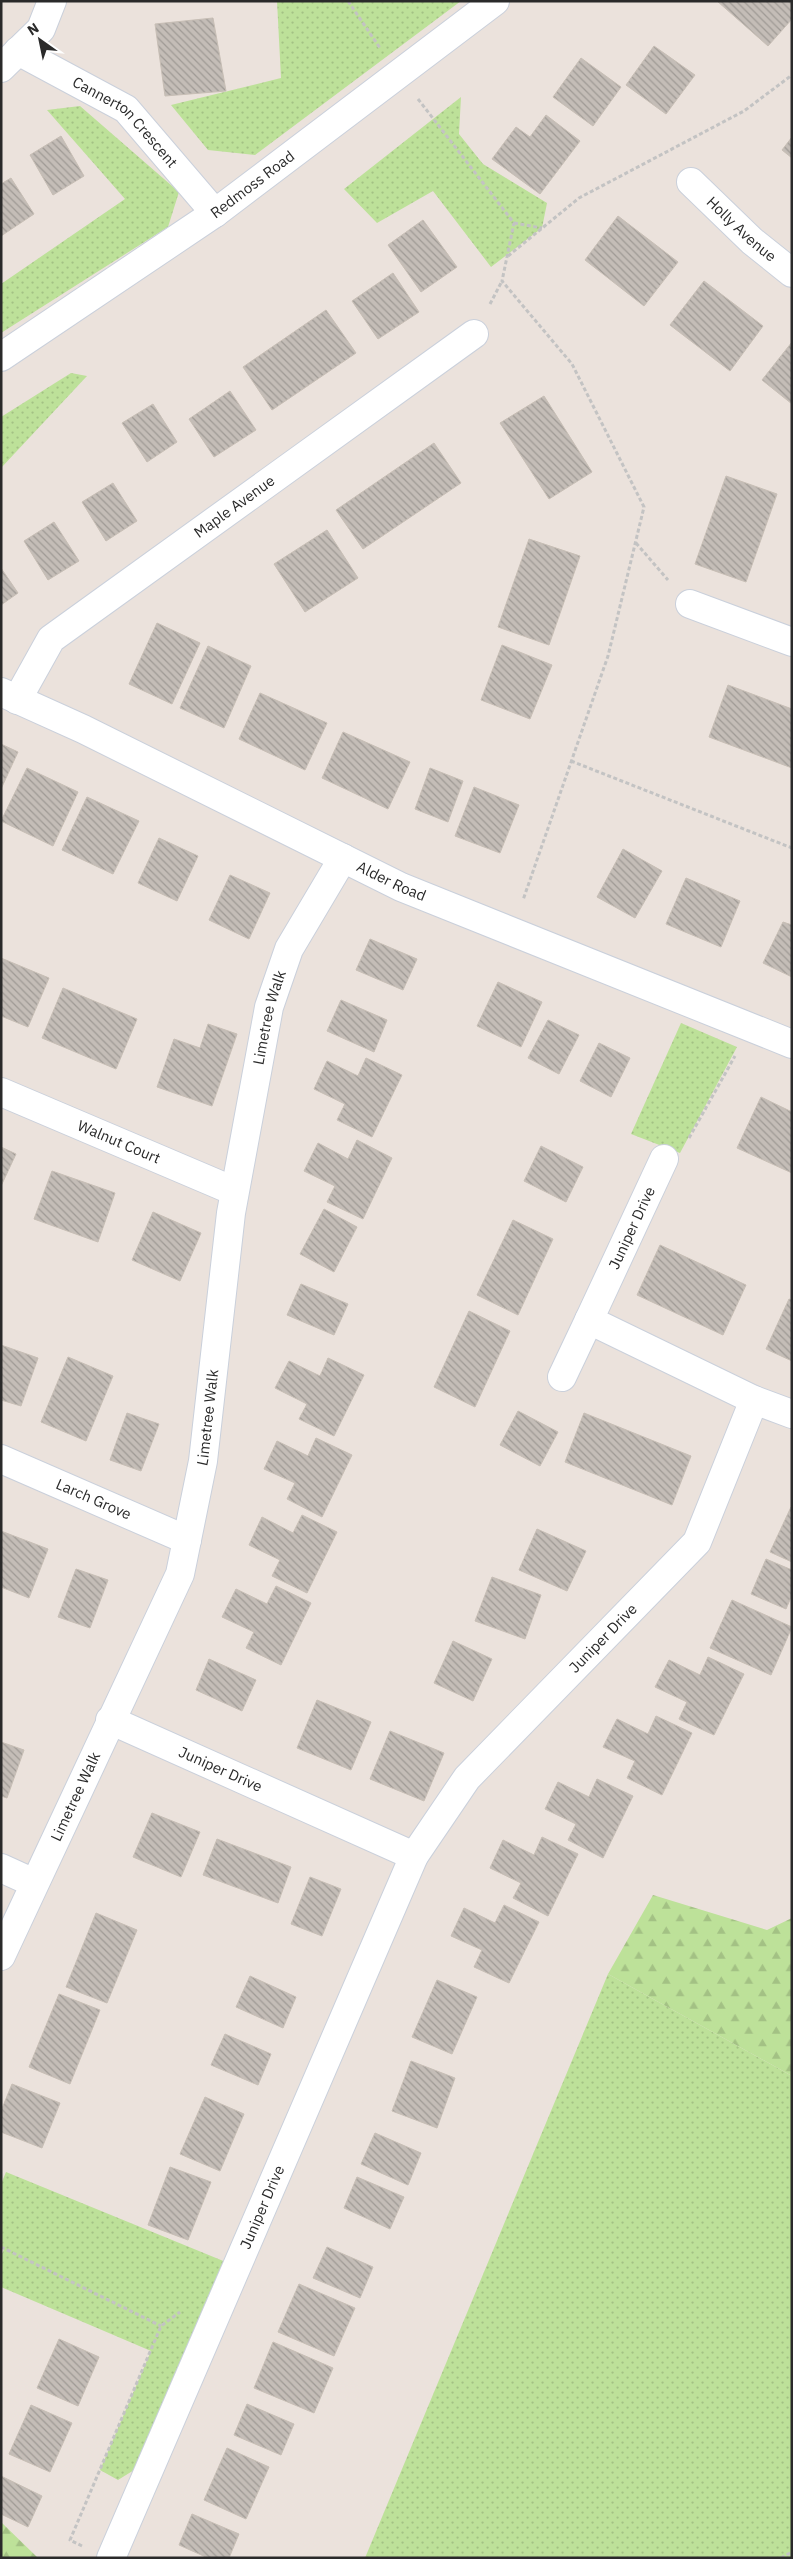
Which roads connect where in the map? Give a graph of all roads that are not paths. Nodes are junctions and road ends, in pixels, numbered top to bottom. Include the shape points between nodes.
1 (52, 1) edge
2 (494, 1) edge
3 (10, 59) edge
4 (691, 182) dead end
5 (215, 214) junction
6 (792, 273) edge
7 (474, 334) dead end
8 (1, 357) edge
9 (690, 604) road end
10 (792, 642) edge
11 (9, 696) edge
12 (343, 858) junction
13 (792, 1044) edge
14 (1, 1092) edge
15 (664, 1159) road end
16 (234, 1191) junction
17 (589, 1320) junction
18 (562, 1377) dead end
19 (754, 1400) junction
20 (792, 1414) edge
21 (1, 1458) edge
22 (187, 1540) junction
23 (110, 1720) junction
24 (414, 1856) junction
25 (1, 1868) edge
26 (34, 1883) junction
27 (1, 1956) edge
28 (99, 2553) edge

1 - 3 street, Cannerton Crescent via 41,29
2 - 5 street, Redmoss Road
3 - 5 street, Cannerton Crescent via 126,109
4 - 6 street, Holly Avenue via 752,241
5 - 8 street, Redmoss Road
7 - 11 street, Maple Avenue via 51,639
9 - 10 street
11 - 12 street, Alder Road via 83,729
12 - 13 street, Alder Road via 401,886
12 - 16 street, Limetree Walk via 289,950 269,1007
14 - 16 street, Walnut Court
15 - 17 street, Juniper Drive
16 - 22 street, Limetree Walk via 203,1461
17 - 18 street, Juniper Drive
17 - 19 street
19 - 20 street
19 - 24 street, Juniper Drive via 697,1542 467,1778
21 - 22 street, Larch Grove
22 - 23 street, Limetree Walk via 180,1574
23 - 24 street, Juniper Drive
23 - 26 street, Limetree Walk
24 - 28 street, Juniper Drive
25 - 26 street
26 - 27 street, Limetree Walk

